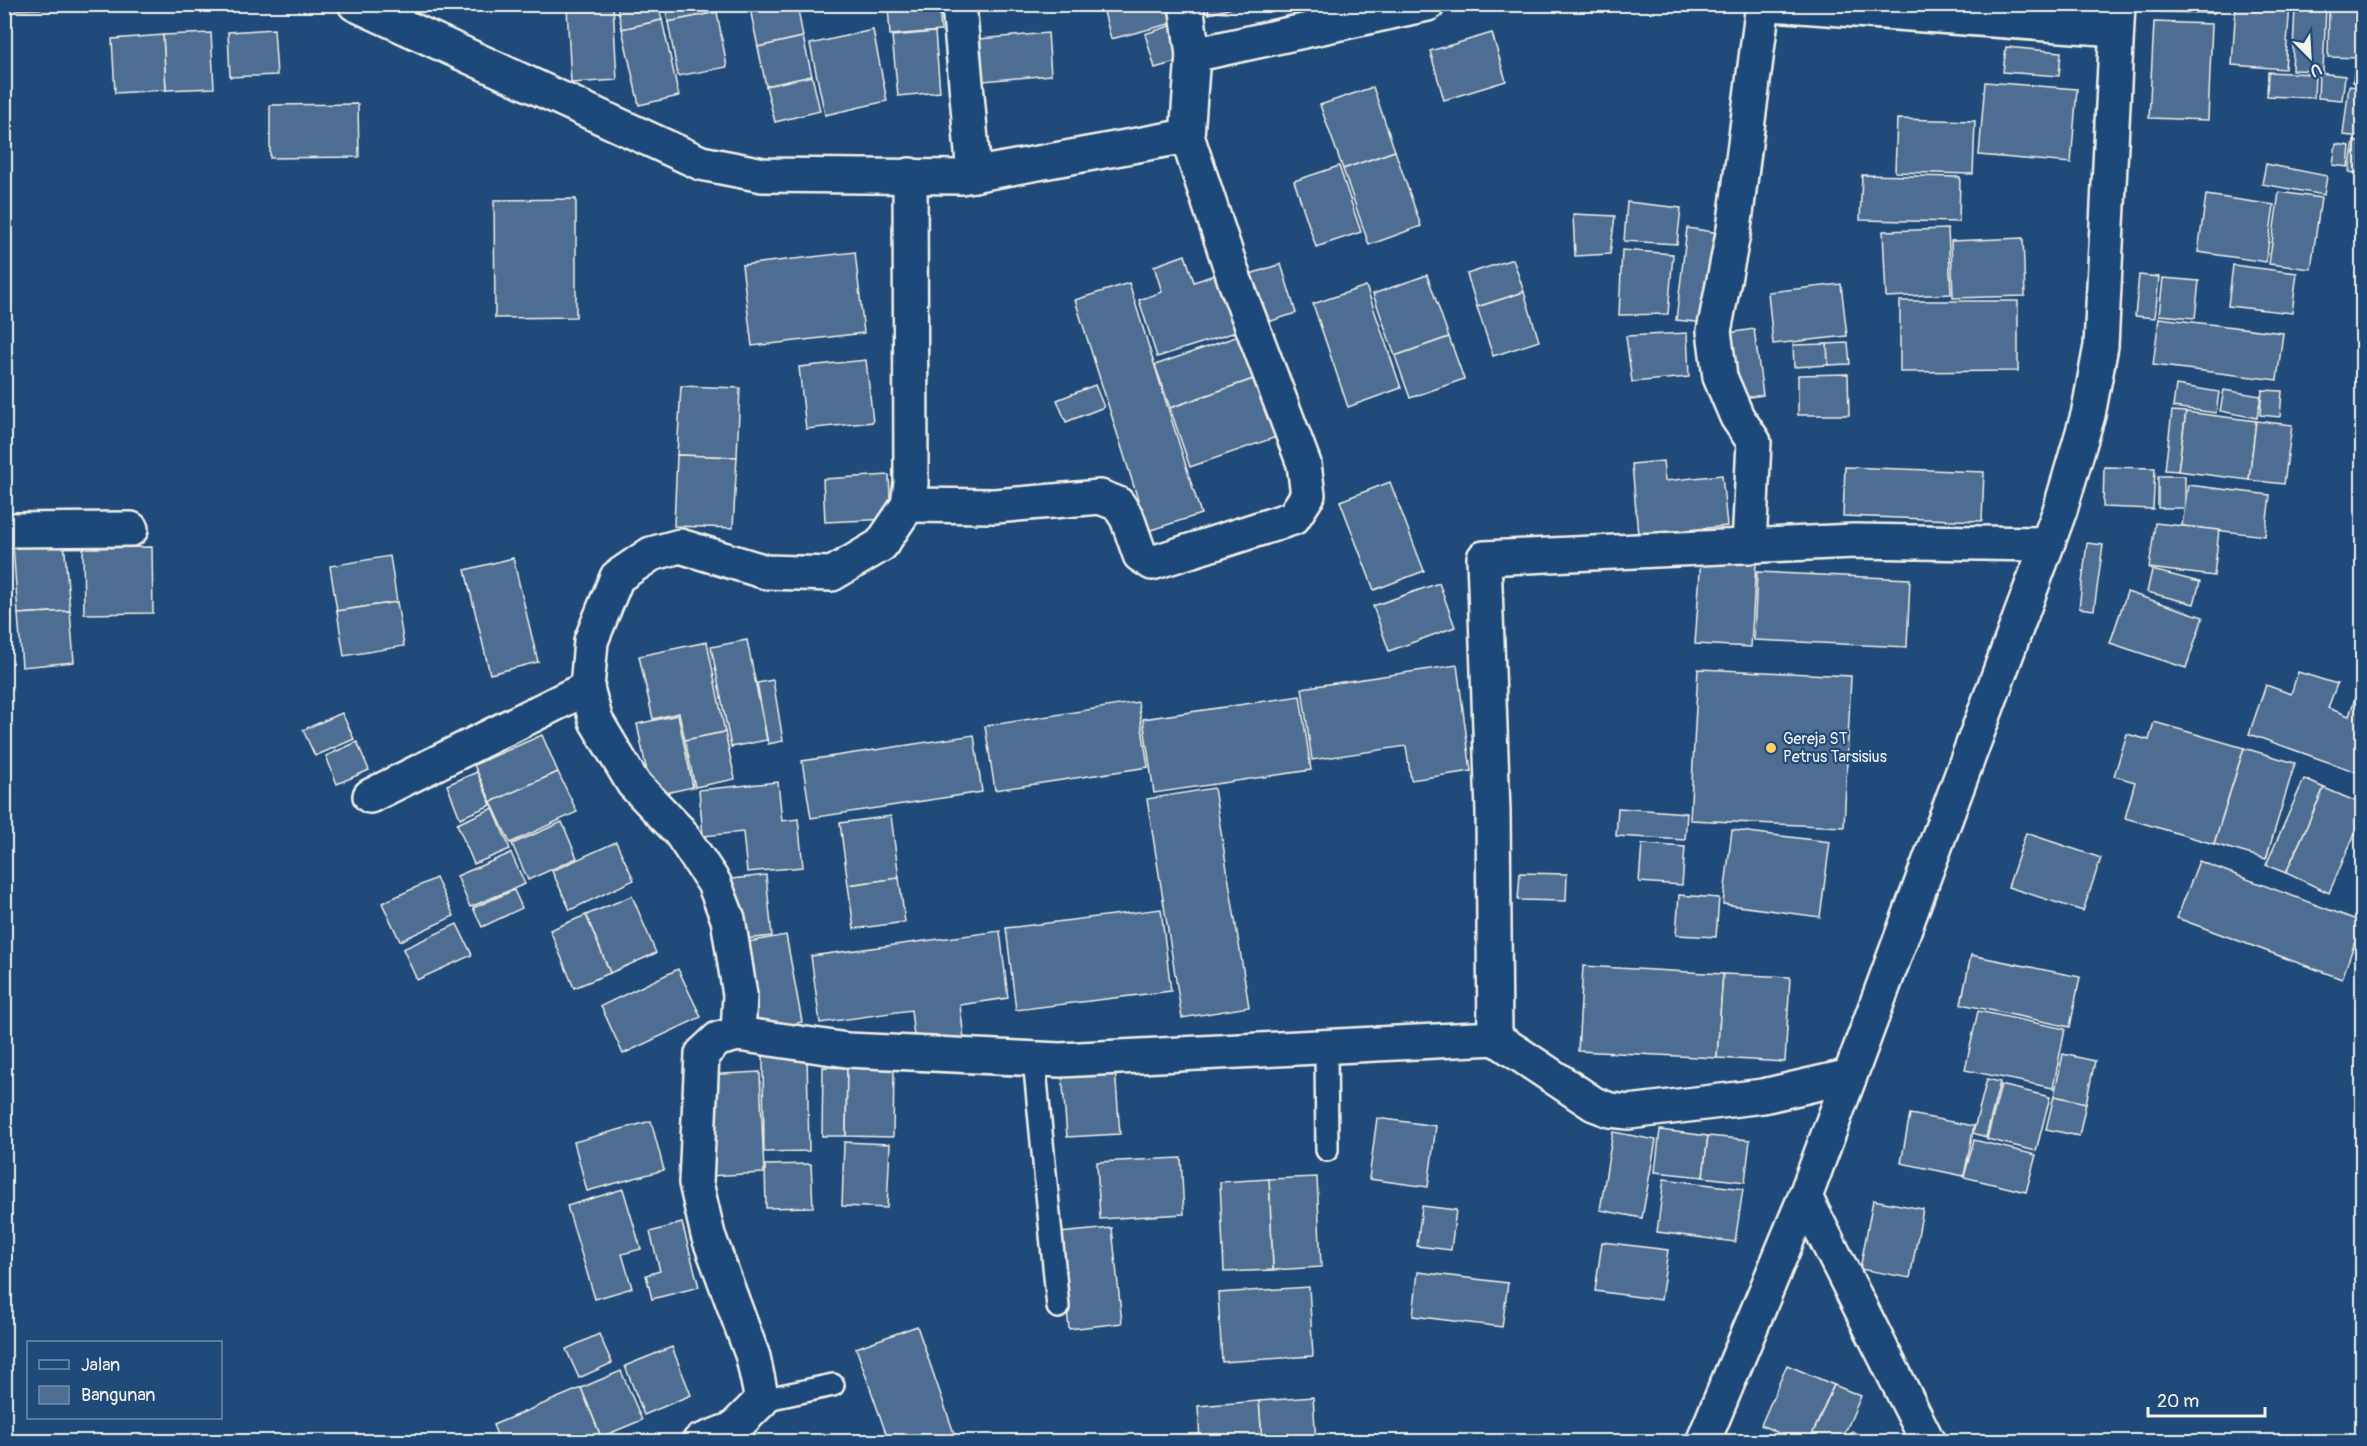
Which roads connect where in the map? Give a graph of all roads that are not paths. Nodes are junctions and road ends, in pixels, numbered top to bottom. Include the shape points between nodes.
1 (355, 4) edge
2 (959, 4) edge
3 (1186, 4) edge
4 (1428, 4) edge
5 (1763, 4) edge
6 (1770, 4) edge
7 (2117, 17) edge
8 (1193, 55) junction
9 (1187, 136) junction
10 (910, 175) junction
11 (974, 175) junction
12 (908, 505) junction
13 (131, 529) dead end
14 (4, 530) edge
15 (2048, 544) junction
16 (1749, 546) junction
17 (587, 688) junction
18 (370, 796) dead end
19 (738, 1034) junction
20 (1496, 1038) junction
21 (1326, 1048) junction
22 (1034, 1059) junction
23 (1850, 1076) junction
24 (1327, 1150) dead end
25 (1805, 1197) junction
26 (1058, 1307) dead end
27 (833, 1384) dead end
28 (762, 1400) junction
29 (699, 1442) edge
30 (1703, 1442) edge
31 (1928, 1442) edge

1 - 10 street via 701,163 764,175
2 - 11 street
3 - 8 street
4 - 8 street
5 - 16 street via 1734,229 1714,331 1720,377 1737,417 1754,442
6 - 7 street
7 - 15 street via 2101,346 2088,416
8 - 9 street
9 - 11 street
9 - 12 street via 1235,281 1304,464 1308,495 1293,518 1152,563 1140,555 1118,504 1100,497 994,506
10 - 11 street
10 - 12 street
12 - 17 street via 881,545 832,574 766,572 680,546 651,554 617,578 591,641
13 - 14 street
15 - 16 street via 1854,541
15 - 23 street
16 - 20 street via 1484,558 1494,812
17 - 18 street
17 - 19 street via 596,721 633,783 680,832 714,883 728,919 740,995
19 - 22 street via 847,1050
19 - 28 street via 718,1039 702,1054 696,1183 708,1235 753,1357
20 - 21 street
20 - 23 street via 1594,1104 1629,1112 1763,1096
21 - 22 street
21 - 24 lane
22 - 26 lane
23 - 25 street
25 - 30 street
25 - 31 street
27 - 28 lane
28 - 29 street via 733,1429

